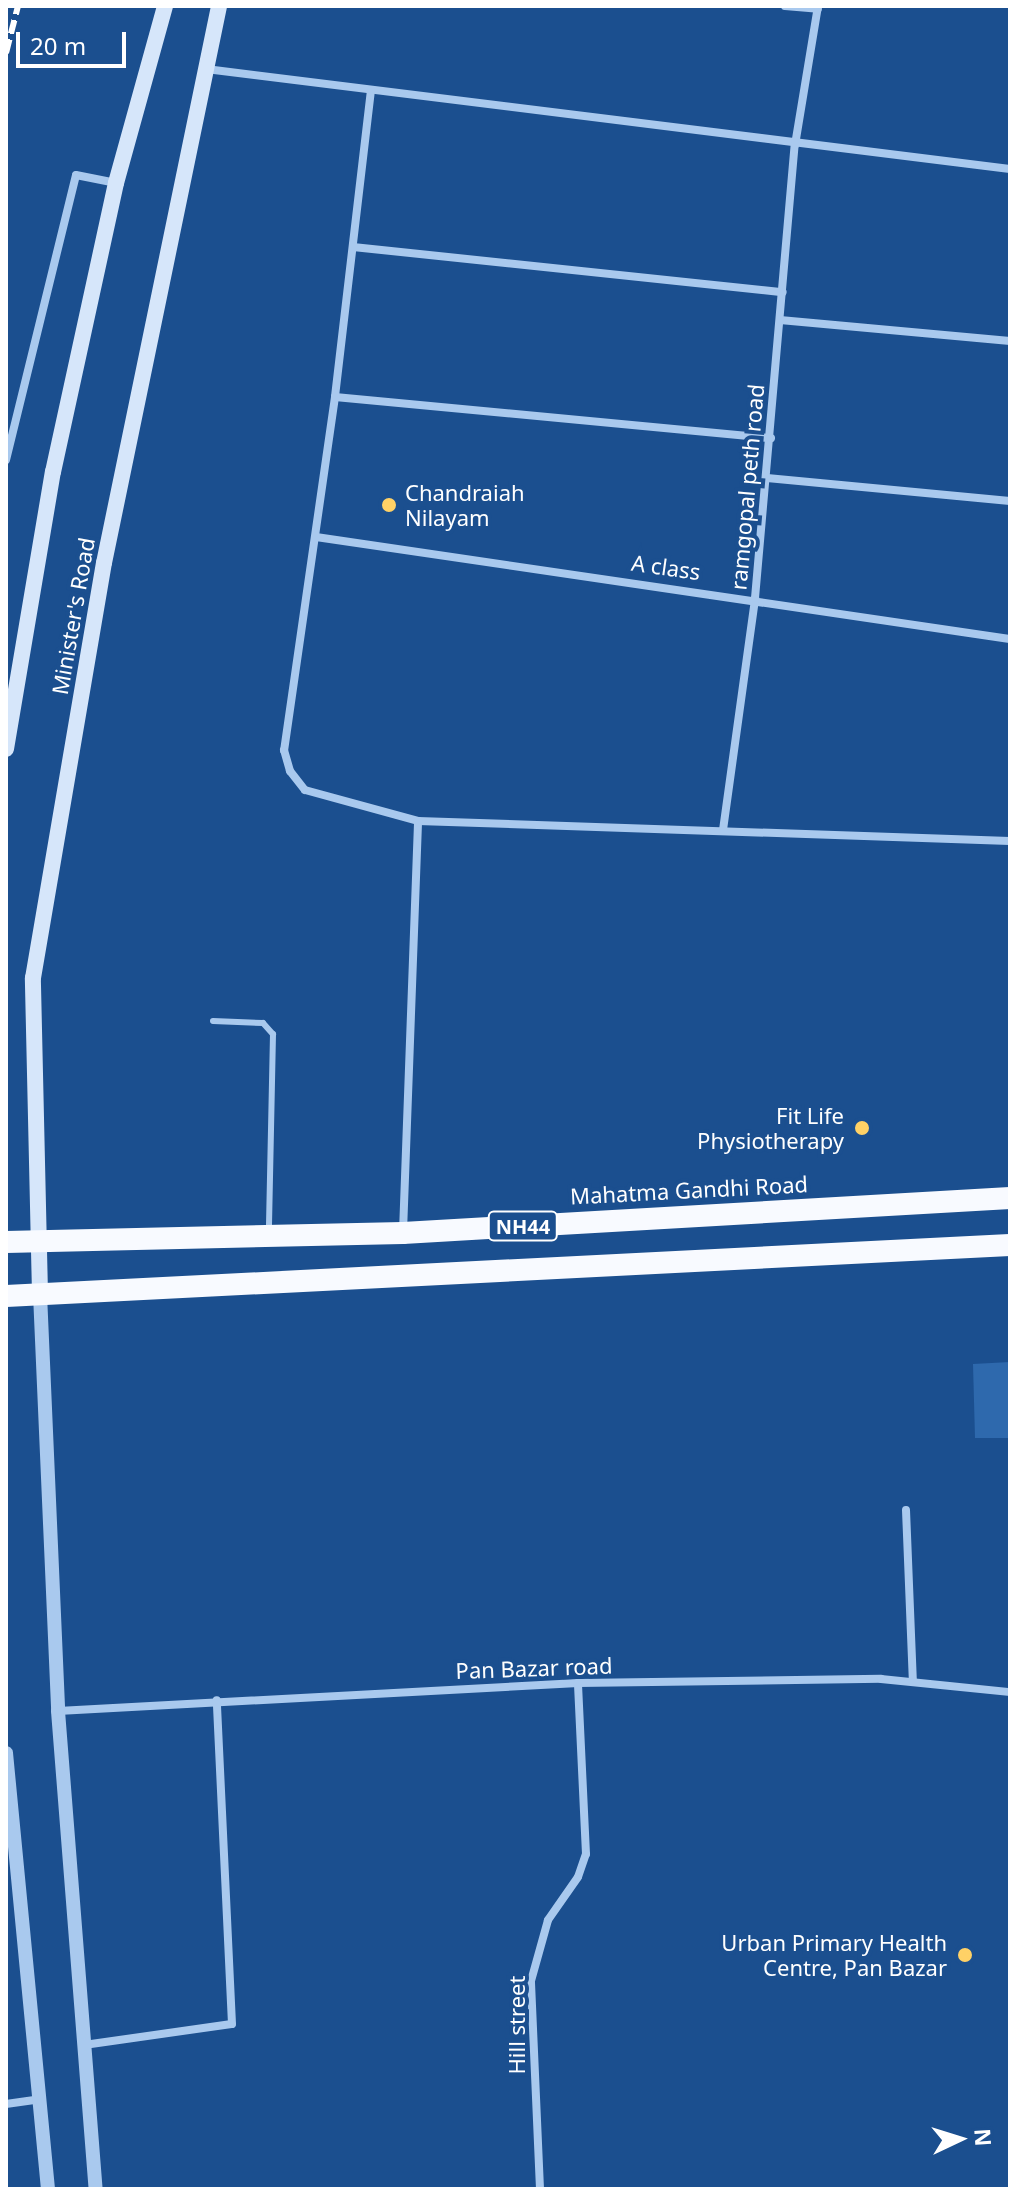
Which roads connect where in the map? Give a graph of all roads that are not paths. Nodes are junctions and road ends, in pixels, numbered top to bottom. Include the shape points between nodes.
1 (165, 6) edge
2 (219, 6) edge
3 (785, 6) edge
4 (818, 8) edge
5 (206, 69) junction
6 (371, 90) junction
7 (795, 145) junction
8 (1010, 169) edge
9 (116, 183) junction
10 (353, 247) junction
11 (783, 292) junction
12 (780, 320) junction
13 (1010, 341) edge
14 (335, 397) junction
15 (771, 438) junction
16 (6, 460) edge
17 (767, 478) junction
18 (1010, 501) edge
19 (316, 537) junction
20 (755, 598) junction
21 (1010, 639) edge
22 (6, 749) edge
23 (418, 821) junction
24 (723, 830) junction
25 (1010, 841) edge
26 (213, 1021) dead end
27 (1010, 1198) edge
28 (403, 1233) junction
29 (269, 1234) junction
30 (36, 1241) junction
31 (6, 1242) edge
32 (1010, 1245) edge
33 (40, 1294) junction
34 (6, 1296) edge
35 (906, 1510) dead end
36 (913, 1682) junction
37 (578, 1683) junction
38 (1010, 1692) edge
39 (217, 1700) junction
40 (58, 1711) junction
41 (6, 1753) edge
42 (84, 2045) junction
43 (41, 2099) junction
44 (6, 2104) edge
45 (48, 2189) edge
46 (96, 2189) edge
47 (540, 2189) edge

1 - 9 main road, Minister's Road
2 - 5 main road, Minister's Road
3 - 4 street
4 - 7 street, ramgopal peth road
5 - 6 street
5 - 30 main road, Minister's Road via 104,563 33,978
6 - 7 street
6 - 10 street
7 - 8 street
7 - 11 street, ramgopal peth road
9 - 16 street via 76,175
9 - 22 main road, Minister's Road via 53,472
10 - 11 street
10 - 14 street
11 - 12 street, ramgopal peth road
12 - 13 street
12 - 15 street, ramgopal peth road
14 - 15 street
14 - 19 street
15 - 17 street, ramgopal peth road
17 - 18 street
17 - 20 street, ramgopal peth road
19 - 20 street, A class
19 - 23 street via 284,750 290,771 305,790
20 - 21 street, A class
20 - 24 street, ramgopal peth road
23 - 24 street
23 - 28 street
24 - 25 street
26 - 29 lane via 263,1023 273,1034
27 - 28 highway, Mahatma Gandhi Road / NH44
28 - 29 highway, Mahatma Gandhi Road / NH44
29 - 30 highway, Mahatma Gandhi Road / NH44
30 - 31 highway, NH44
30 - 33 main road, Minister's Road
32 - 33 highway, NH44
33 - 34 highway, NH44
33 - 40 street
35 - 36 street
36 - 37 street, Pan Bazar road
36 - 38 street, Pan Bazar road
37 - 39 street, Pan Bazar road
37 - 47 street, Hill street via 586,1854 578,1877 548,1920 531,1981
39 - 40 street, Pan Bazar road
39 - 42 street via 232,2024
40 - 42 street
41 - 43 street
42 - 46 street
43 - 44 street
43 - 45 street

